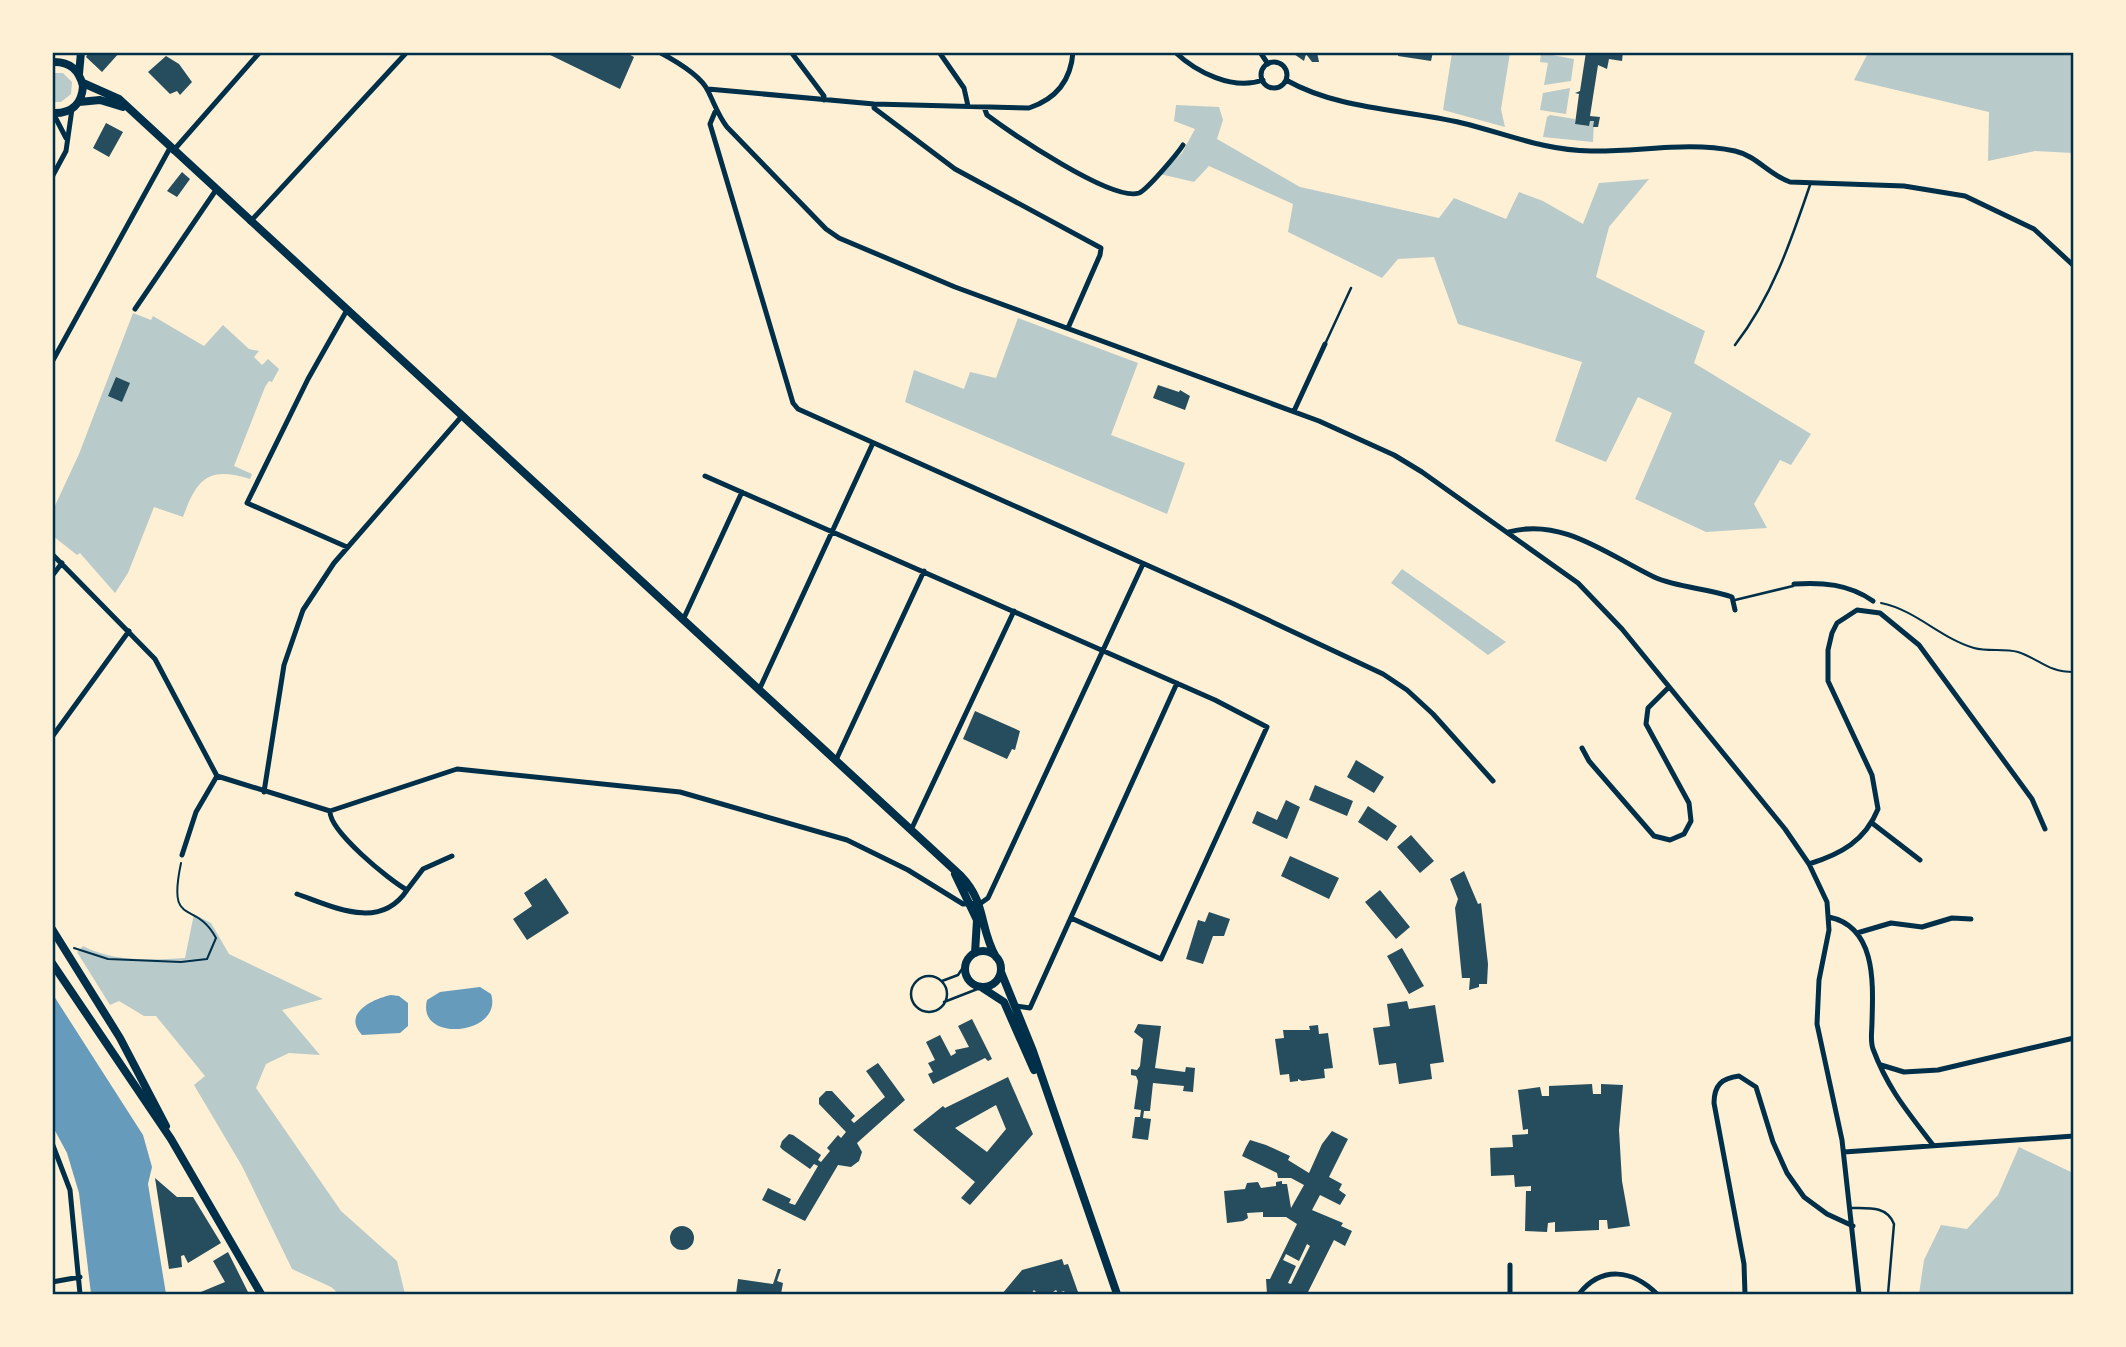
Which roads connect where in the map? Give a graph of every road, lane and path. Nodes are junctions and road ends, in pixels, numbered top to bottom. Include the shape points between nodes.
1 (79, 52) edge
2 (260, 52) edge
3 (407, 52) edge
4 (659, 52) edge
5 (791, 52) edge
6 (939, 52) edge
7 (1073, 52) edge
8 (1175, 52) edge
9 (1260, 52) edge
10 (56, 62) edge
11 (1268, 64) junction
12 (79, 74) junction
13 (1263, 80) junction
14 (1286, 80) junction
15 (83, 83) junction
16 (708, 89) junction
17 (824, 100) junction
18 (874, 104) junction
19 (75, 105) junction
20 (968, 106) junction
21 (984, 107) junction
22 (715, 112) junction
23 (53, 113) edge
24 (134, 114) junction
25 (67, 145) junction
26 (1182, 145) dead end
27 (172, 149) junction
28 (52, 177) edge
29 (1810, 185) junction
30 (216, 190) junction
31 (250, 222) junction
32 (2074, 265) edge
33 (1351, 288) dead end
34 (135, 309) dead end
35 (347, 310) junction
36 (1068, 328) junction
37 (1325, 344) joint
38 (1735, 345) dead end
39 (53, 358) edge
40 (1294, 411) junction
41 (462, 416) junction
42 (873, 443) junction
43 (705, 476) dead end
44 (742, 492) junction
45 (833, 530) junction
46 (1509, 532) junction
47 (347, 547) junction
48 (52, 554) edge
49 (62, 563) junction
50 (1143, 564) junction
51 (924, 571) junction
52 (52, 576) edge
53 (1794, 584) joint
54 (1735, 600) junction
55 (1873, 601) joint
56 (1735, 610) dead end
57 (1014, 611) junction
58 (683, 620) junction
59 (129, 631) junction
60 (1103, 650) junction
61 (2074, 672) edge
62 (1177, 683) junction
63 (1668, 688) junction
64 (759, 690) junction
65 (52, 737) edge
66 (1582, 748) dead end
67 (836, 760) junction
68 (217, 776) junction
69 (1493, 781) dead end
70 (264, 792) junction
71 (330, 811) junction
72 (1872, 823) junction
73 (2045, 829) dead end
74 (911, 831) junction
75 (182, 855) joint
76 (452, 856) dead end
77 (1920, 860) dead end
78 (1809, 864) junction
79 (407, 890) junction
80 (297, 894) dead end
81 (976, 904) junction
82 (1829, 917) junction
83 (1071, 918) junction
84 (1971, 919) dead end
85 (52, 929) edge
86 (1857, 933) junction
87 (64, 948) junction
88 (975, 953) junction
89 (996, 957) junction
90 (52, 963) edge
91 (966, 963) junction
92 (1001, 972) junction
93 (942, 981) junction
94 (981, 987) junction
95 (944, 1002) junction
96 (1016, 1006) junction
97 (113, 1025) junction
98 (120, 1038) junction
99 (2074, 1038) edge
100 (104, 1042) junction
101 (114, 1057) junction
102 (1881, 1065) junction
103 (1041, 1081) junction
104 (2074, 1136) edge
105 (171, 1139) junction
106 (52, 1143) edge
107 (1933, 1145) junction
108 (1844, 1152) junction
109 (1852, 1208) junction
110 (1853, 1226) junction
111 (1510, 1265) dead end
112 (80, 1278) junction
113 (52, 1282) edge
114 (80, 1294) edge
115 (261, 1294) edge
116 (1117, 1294) edge
117 (1510, 1294) edge
118 (1579, 1294) edge
119 (1657, 1294) edge
120 (1745, 1294) edge
121 (1859, 1294) edge
122 (1888, 1294) edge

1 - 10 main road
1 - 12 main road
2 - 27 street
3 - 31 street
4 - 16 street
5 - 17 street
6 - 20 street via 964,88
7 - 21 street via 1061,88 1041,104 1019,109
8 - 13 street via 1204,74 1246,83
9 - 11 street
10 - 12 main road
11 - 13 street
11 - 14 street via 1283,66
12 - 15 main road
13 - 14 street via 1272,88
14 - 29 street via 1344,102 1461,122 1534,145 1591,151 1687,146 1734,151 1755,159 1778,178
15 - 19 main road
15 - 24 main road via 114,95
16 - 17 street
16 - 22 street
17 - 18 street
18 - 20 street
18 - 36 street via 955,169 1101,248
19 - 23 main road
19 - 24 main road via 108,101
19 - 25 street
20 - 21 street
21 - 26 street via 987,115 1051,159 1135,194 1147,188
22 - 36 street via 758,162 839,238
22 - 42 street via 710,124 793,403 798,410
23 - 25 street
24 - 27 main road
25 - 28 street
27 - 30 main road
27 - 39 street
29 - 32 street via 1904,186 1965,196 2034,229
29 - 38 lane via 1767,296
30 - 31 main road
30 - 34 street
31 - 35 main road
33 - 37 lane
35 - 41 main road
35 - 47 street via 247,503
36 - 40 street
37 - 40 street
40 - 46 street via 1394,455
41 - 47 street
41 - 58 main road
42 - 45 street
42 - 50 street
43 - 44 street
44 - 45 street
44 - 58 street
45 - 51 street
45 - 64 street
46 - 54 street via 1526,526 1565,534 1598,545 1656,578
46 - 63 street via 1578,583
47 - 70 street via 314,591 295,628 284,664
48 - 49 street
49 - 52 street
49 - 59 street
50 - 60 street
50 - 69 street via 1397,682 1433,714
51 - 57 street
51 - 67 street
53 - 54 lane
53 - 55 street via 1841,586
54 - 56 street
55 - 61 path via 1912,613 1974,648 2017,652 2055,672
57 - 60 street
57 - 74 street
58 - 64 main road
59 - 65 street
59 - 68 street via 155,659
60 - 62 street
60 - 81 street via 988,898
62 - 83 street
62 - 83 street via 1267,727 1161,959
63 - 66 street via 1648,708 1646,724 1689,803 1691,821 1684,834 1670,840 1654,836
63 - 78 street
64 - 67 main road
67 - 74 main road
68 - 70 street
68 - 75 street via 196,812
70 - 71 street
71 - 79 street via 336,828 392,882
71 - 81 street via 457,769 680,792 847,840 908,870 950,898
72 - 73 street via 1878,808 1872,775 1828,681 1832,634 1837,623 1857,610 1880,612 1919,645 2032,799
72 - 77 street
72 - 78 street via 1846,850
74 - 81 main road via 972,887
75 - 87 path via 175,889 177,904 209,925 216,938 208,959 108,959
76 - 79 street via 424,869
78 - 82 street
79 - 80 street via 393,907 375,914 345,910
81 - 88 main road
81 - 89 main road
82 - 86 street
82 - 108 street via 1817,1024
83 - 96 street via 1030,1008
84 - 86 street via 1952,918 1922,927 1891,923
85 - 87 main road
86 - 102 street via 1873,983 1872,1046
87 - 97 main road
88 - 89 main road
88 - 91 main road
89 - 92 main road
90 - 100 main road
91 - 93 lane via 958,975
91 - 94 main road via 968,980
92 - 94 main road via 992,985
92 - 96 main road
93 - 95 lane
93 - 95 lane via 920,978 911,997 914,1005 927,1012 938,1010
94 - 95 lane
94 - 103 main road via 1004,1002
96 - 103 main road
97 - 98 main road
97 - 100 main road
98 - 101 main road via 121,1052
98 - 105 main road
99 - 102 street via 1938,1070 1904,1072
100 - 101 main road
101 - 105 main road
102 - 107 street via 1885,1082
103 - 116 main road
104 - 107 street
105 - 115 main road
106 - 112 street via 70,1190
107 - 108 street
108 - 109 street
109 - 110 street
109 - 122 lane via 1891,1214
110 - 120 street via 1804,1197 1773,1142 1756,1087 1739,1076 1728,1077 1719,1084 1714,1103 1744,1264
110 - 121 street
111 - 117 street
112 - 113 street
112 - 114 street
118 - 119 street via 1588,1283 1616,1273 1645,1282

